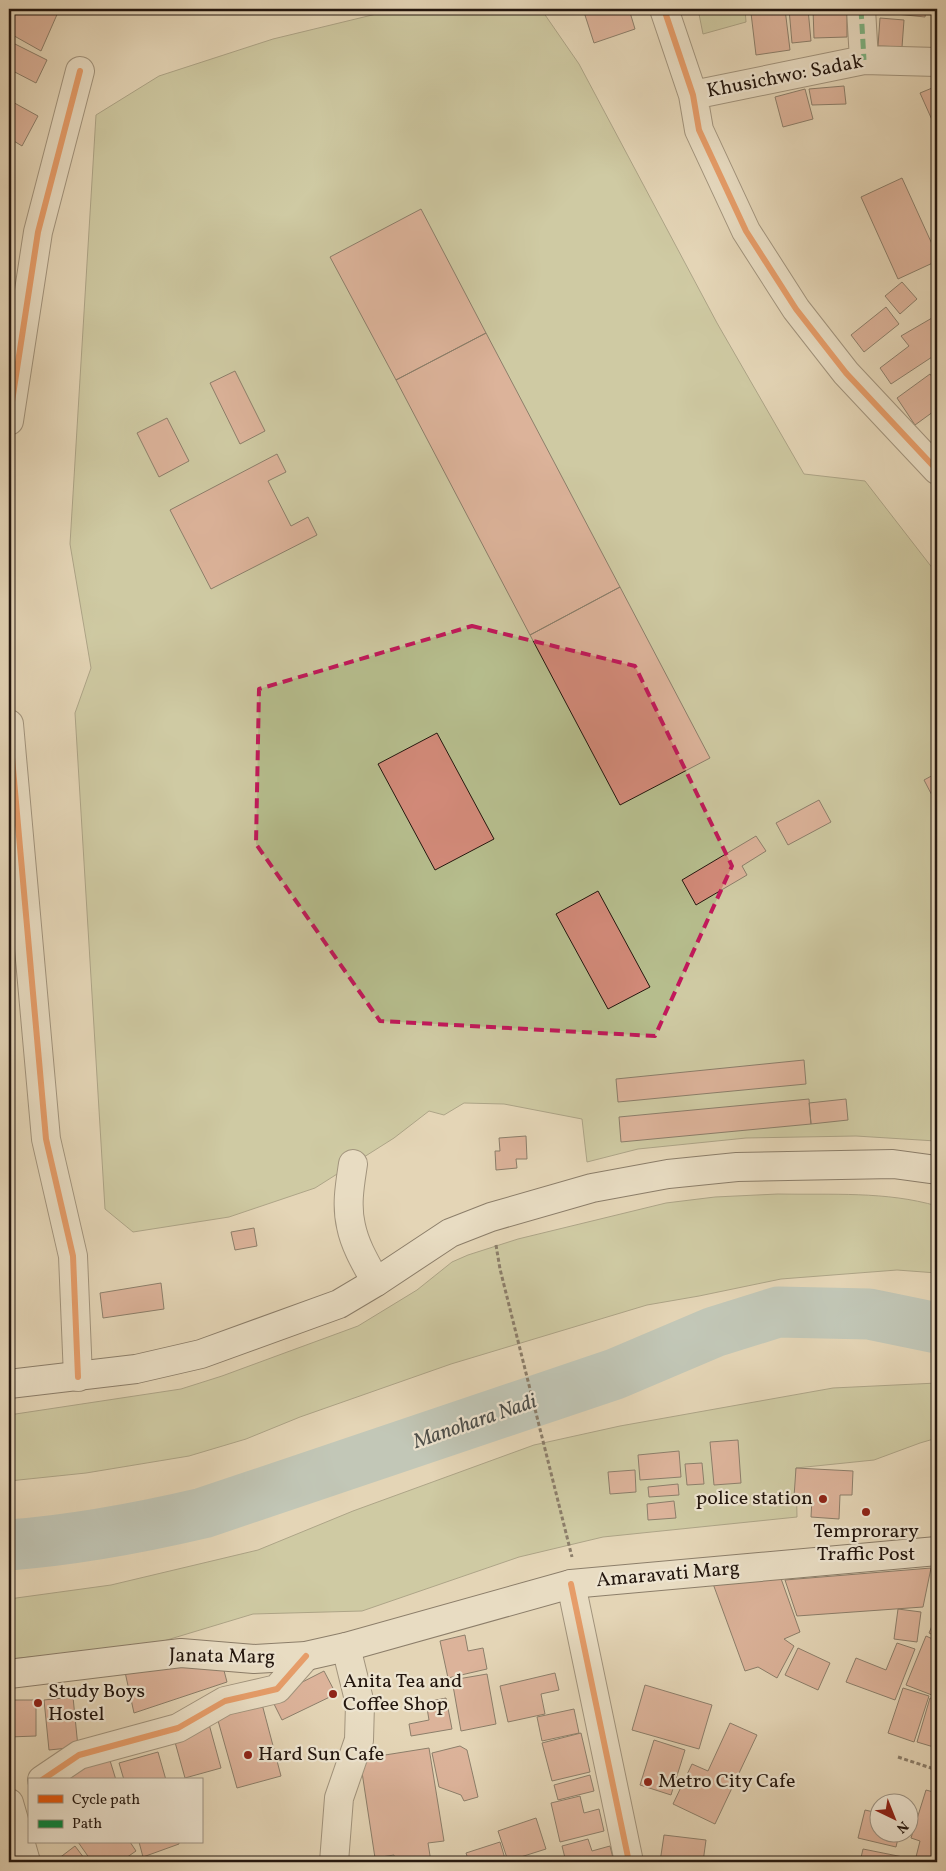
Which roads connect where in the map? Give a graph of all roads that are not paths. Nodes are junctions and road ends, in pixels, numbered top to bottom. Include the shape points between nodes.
1 (664, 9) edge
2 (861, 9) edge
3 (864, 60) junction
4 (937, 62) edge
5 (80, 71) dead end
6 (693, 95) junction
7 (9, 421) edge
8 (937, 470) edge
9 (9, 724) edge
10 (353, 1164) dead end
11 (937, 1170) edge
12 (376, 1282) junction
13 (78, 1377) junction
14 (9, 1384) edge
15 (937, 1551) edge
16 (571, 1584) junction
17 (346, 1648) junction
18 (306, 1656) junction
19 (9, 1674) edge
20 (45, 1778) edge
21 (28, 1790) edge
22 (9, 1803) edge
23 (26, 1862) edge
24 (334, 1862) edge
25 (629, 1862) edge

1 - 6 street
2 - 3 street
3 - 4 street, Khusichwo: Sadak
3 - 6 street, Khusichwo: Sadak
5 - 7 street via 38,232
6 - 8 street via 699,130 746,231 796,309 846,373
9 - 13 street via 46,1139 73,1256
10 - 12 street via 349,1193 350,1225
11 - 12 street via 893,1164 737,1167 668,1174 592,1188 491,1217 450,1233
12 - 13 street via 339,1304 201,1354 136,1369
13 - 14 street
15 - 16 street, Amaravati Marg
16 - 17 street, Amaravati Marg
16 - 25 street
17 - 18 street, Janata Marg
17 - 24 street via 360,1704 360,1740 339,1798
18 - 19 street, Janata Marg via 254,1659 180,1653
18 - 20 street via 277,1689 225,1701 178,1728 79,1755
21 - 22 street
22 - 23 street

